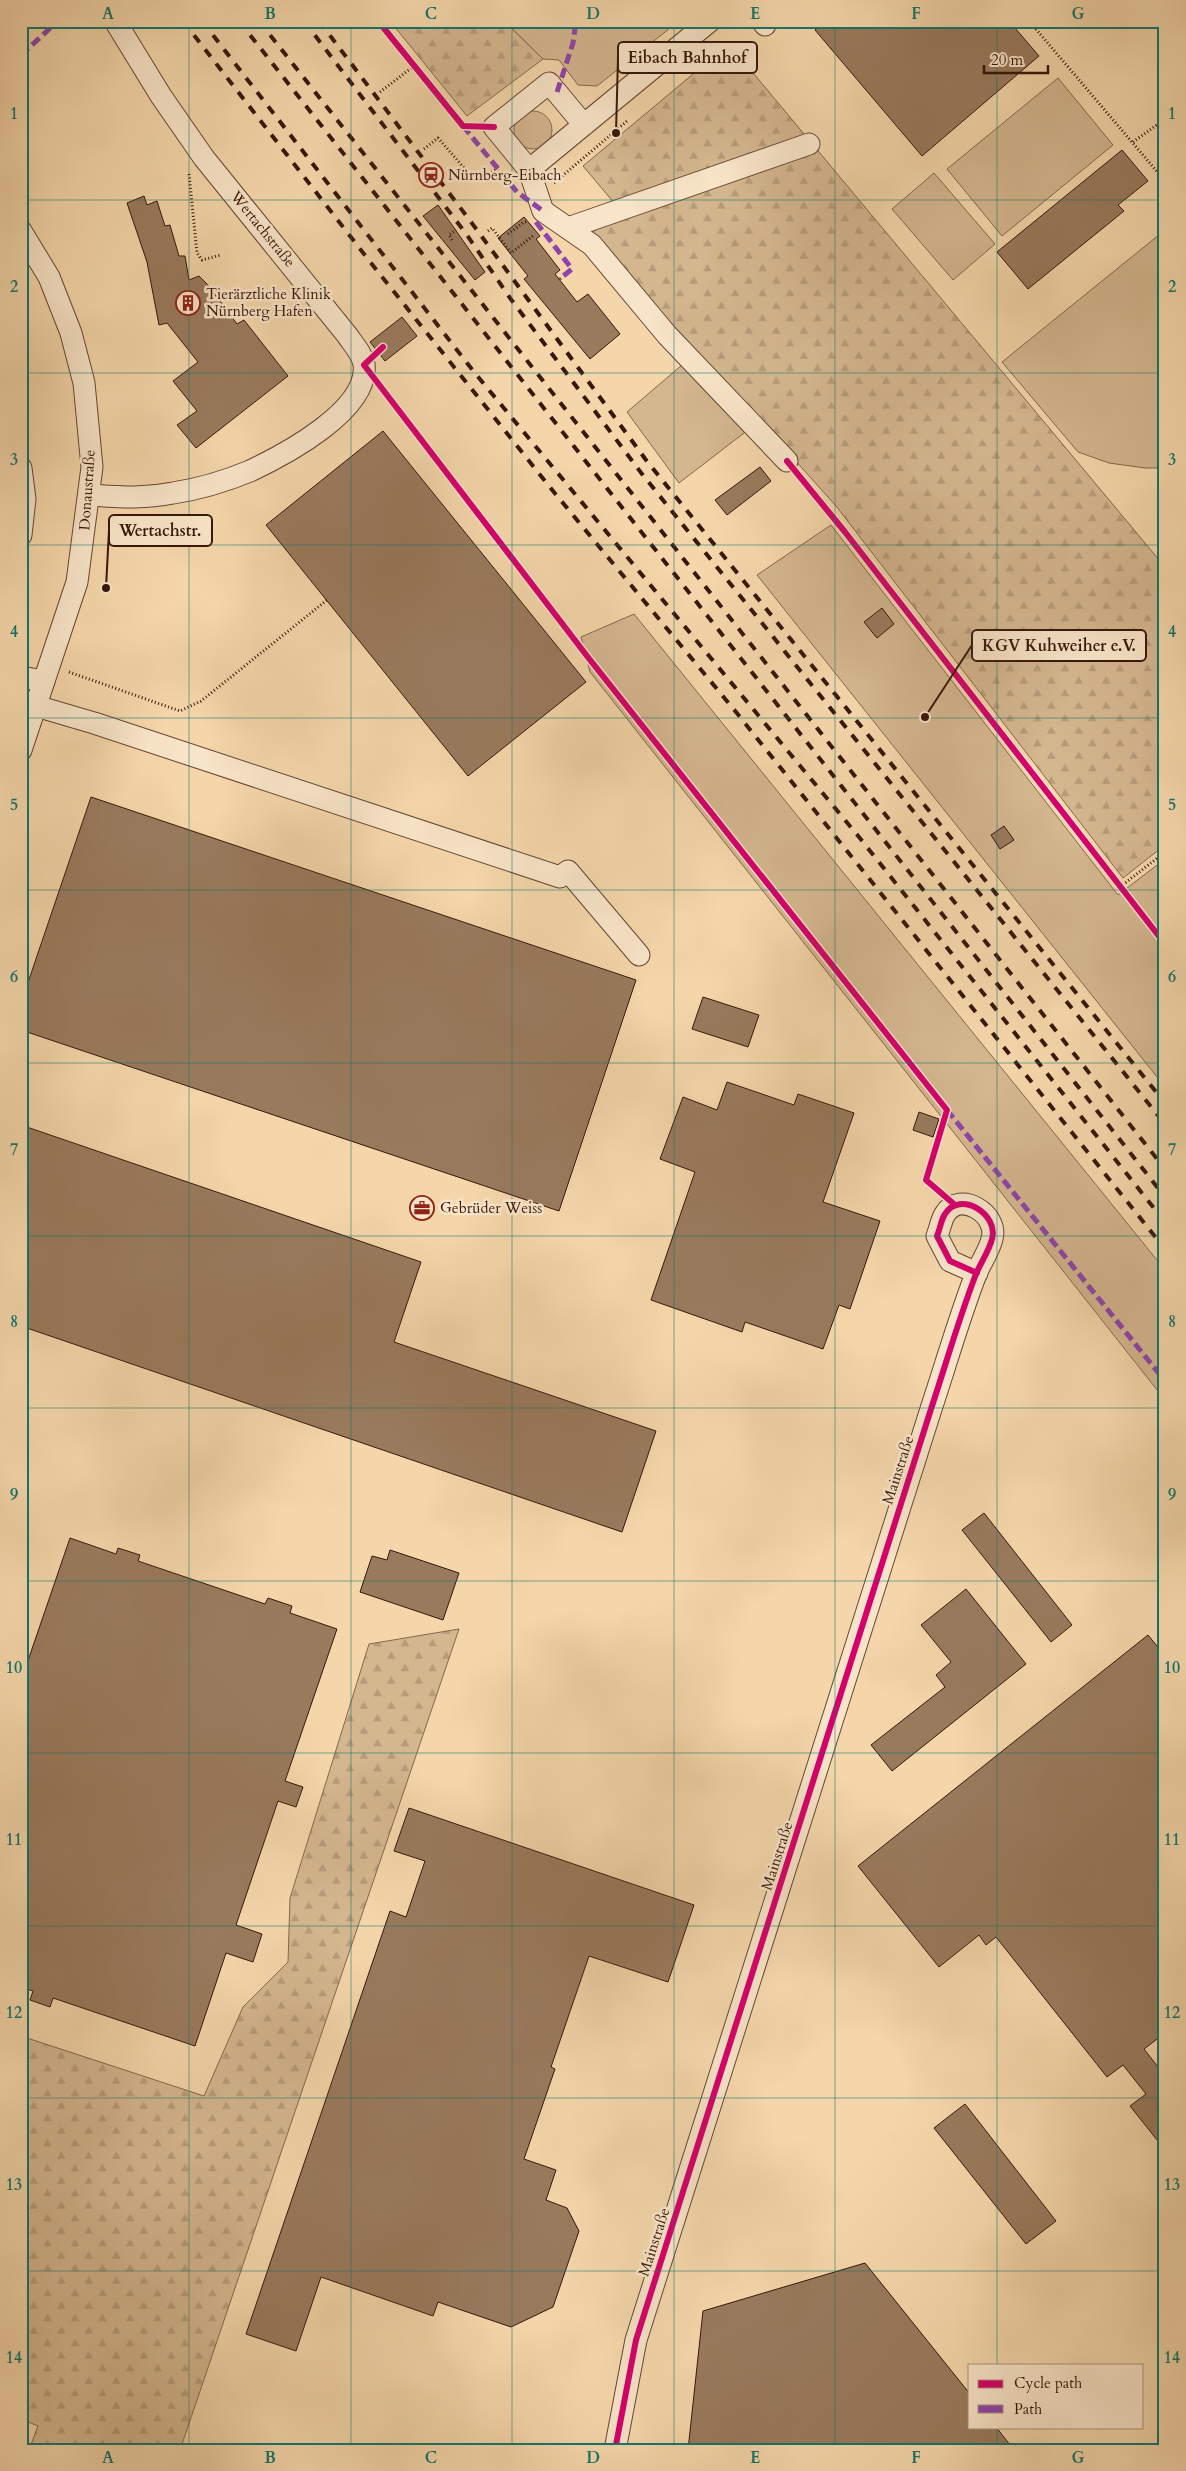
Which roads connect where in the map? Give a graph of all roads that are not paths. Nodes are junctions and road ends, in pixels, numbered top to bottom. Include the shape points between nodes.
1 (115, 21) edge
2 (710, 21) edge
3 (584, 125) junction
4 (809, 144) dead end
5 (529, 170) junction
6 (568, 228) junction
7 (22, 233) edge
8 (787, 461) dead end
9 (21, 468) edge
10 (90, 495) junction
11 (23, 499) edge
12 (21, 535) edge
13 (47, 673) junction
14 (21, 676) edge
15 (36, 706) junction
16 (25, 726) edge
17 (21, 750) edge
18 (639, 955) dead end
19 (976, 1273) dead end
20 (615, 2450) edge

1 - 10 street, Wertachstraße via 204,158 347,335 361,354 364,365 350,404 337,417 279,456 249,471 218,482 136,499
2 - 3 street
3 - 5 street
3 - 5 street via 549,83 494,127
4 - 6 street
5 - 6 street via 543,211
6 - 8 street via 592,245 667,335
7 - 10 street, Donaustraße via 49,277 72,333 89,420
9 - 11 street
10 - 13 street, Donaustraße via 77,582
11 - 12 street
13 - 14 street
13 - 15 street, Donaustraße
15 - 16 street, Donaustraße
15 - 18 street via 560,877 568,871
16 - 17 street, Donaustraße
19 - 20 street, Mainstraße via 636,2340

